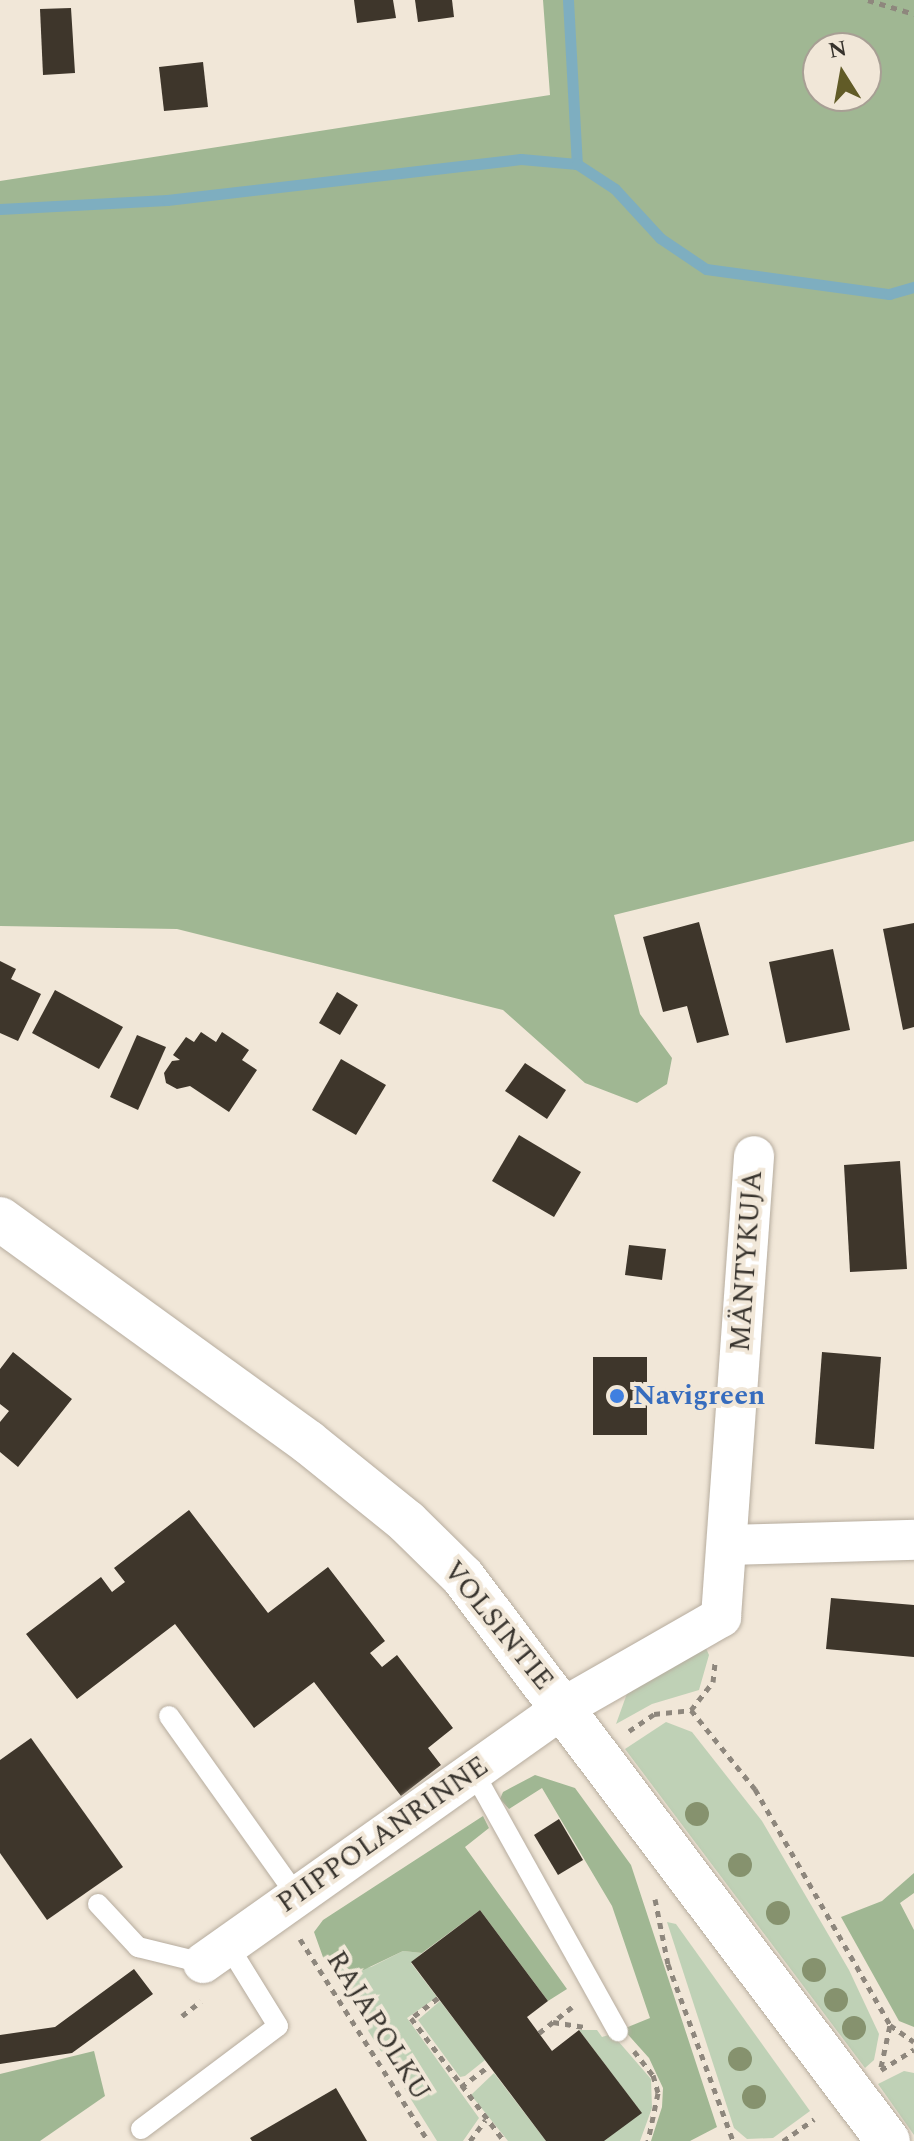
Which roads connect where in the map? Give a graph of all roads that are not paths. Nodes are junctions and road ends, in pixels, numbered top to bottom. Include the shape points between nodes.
1 (754, 1156) dead end
2 (0, 1219) edge
3 (914, 1540) edge
4 (730, 1545) junction
5 (564, 1707) junction
6 (169, 1716) dead end
7 (473, 1771) junction
8 (98, 1904) dead end
9 (296, 1914) junction
10 (225, 1959) junction
11 (618, 2031) road end
12 (141, 2129) dead end
13 (888, 2141) edge

1 - 4 street, MÄNTYKUJA
2 - 5 street, VOLSINTIE via 308,1442 407,1522 463,1577
3 - 4 street
4 - 5 street, MÄNTYKUJA via 721,1617
5 - 7 street, PIIPPOLANRINNE
5 - 13 street, VOLSINTIE
6 - 9 lane
7 - 9 street, PIIPPOLANRINNE
7 - 11 lane
8 - 10 lane via 138,1947
9 - 10 street, PIIPPOLANRINNE
10 - 12 lane via 278,2026

